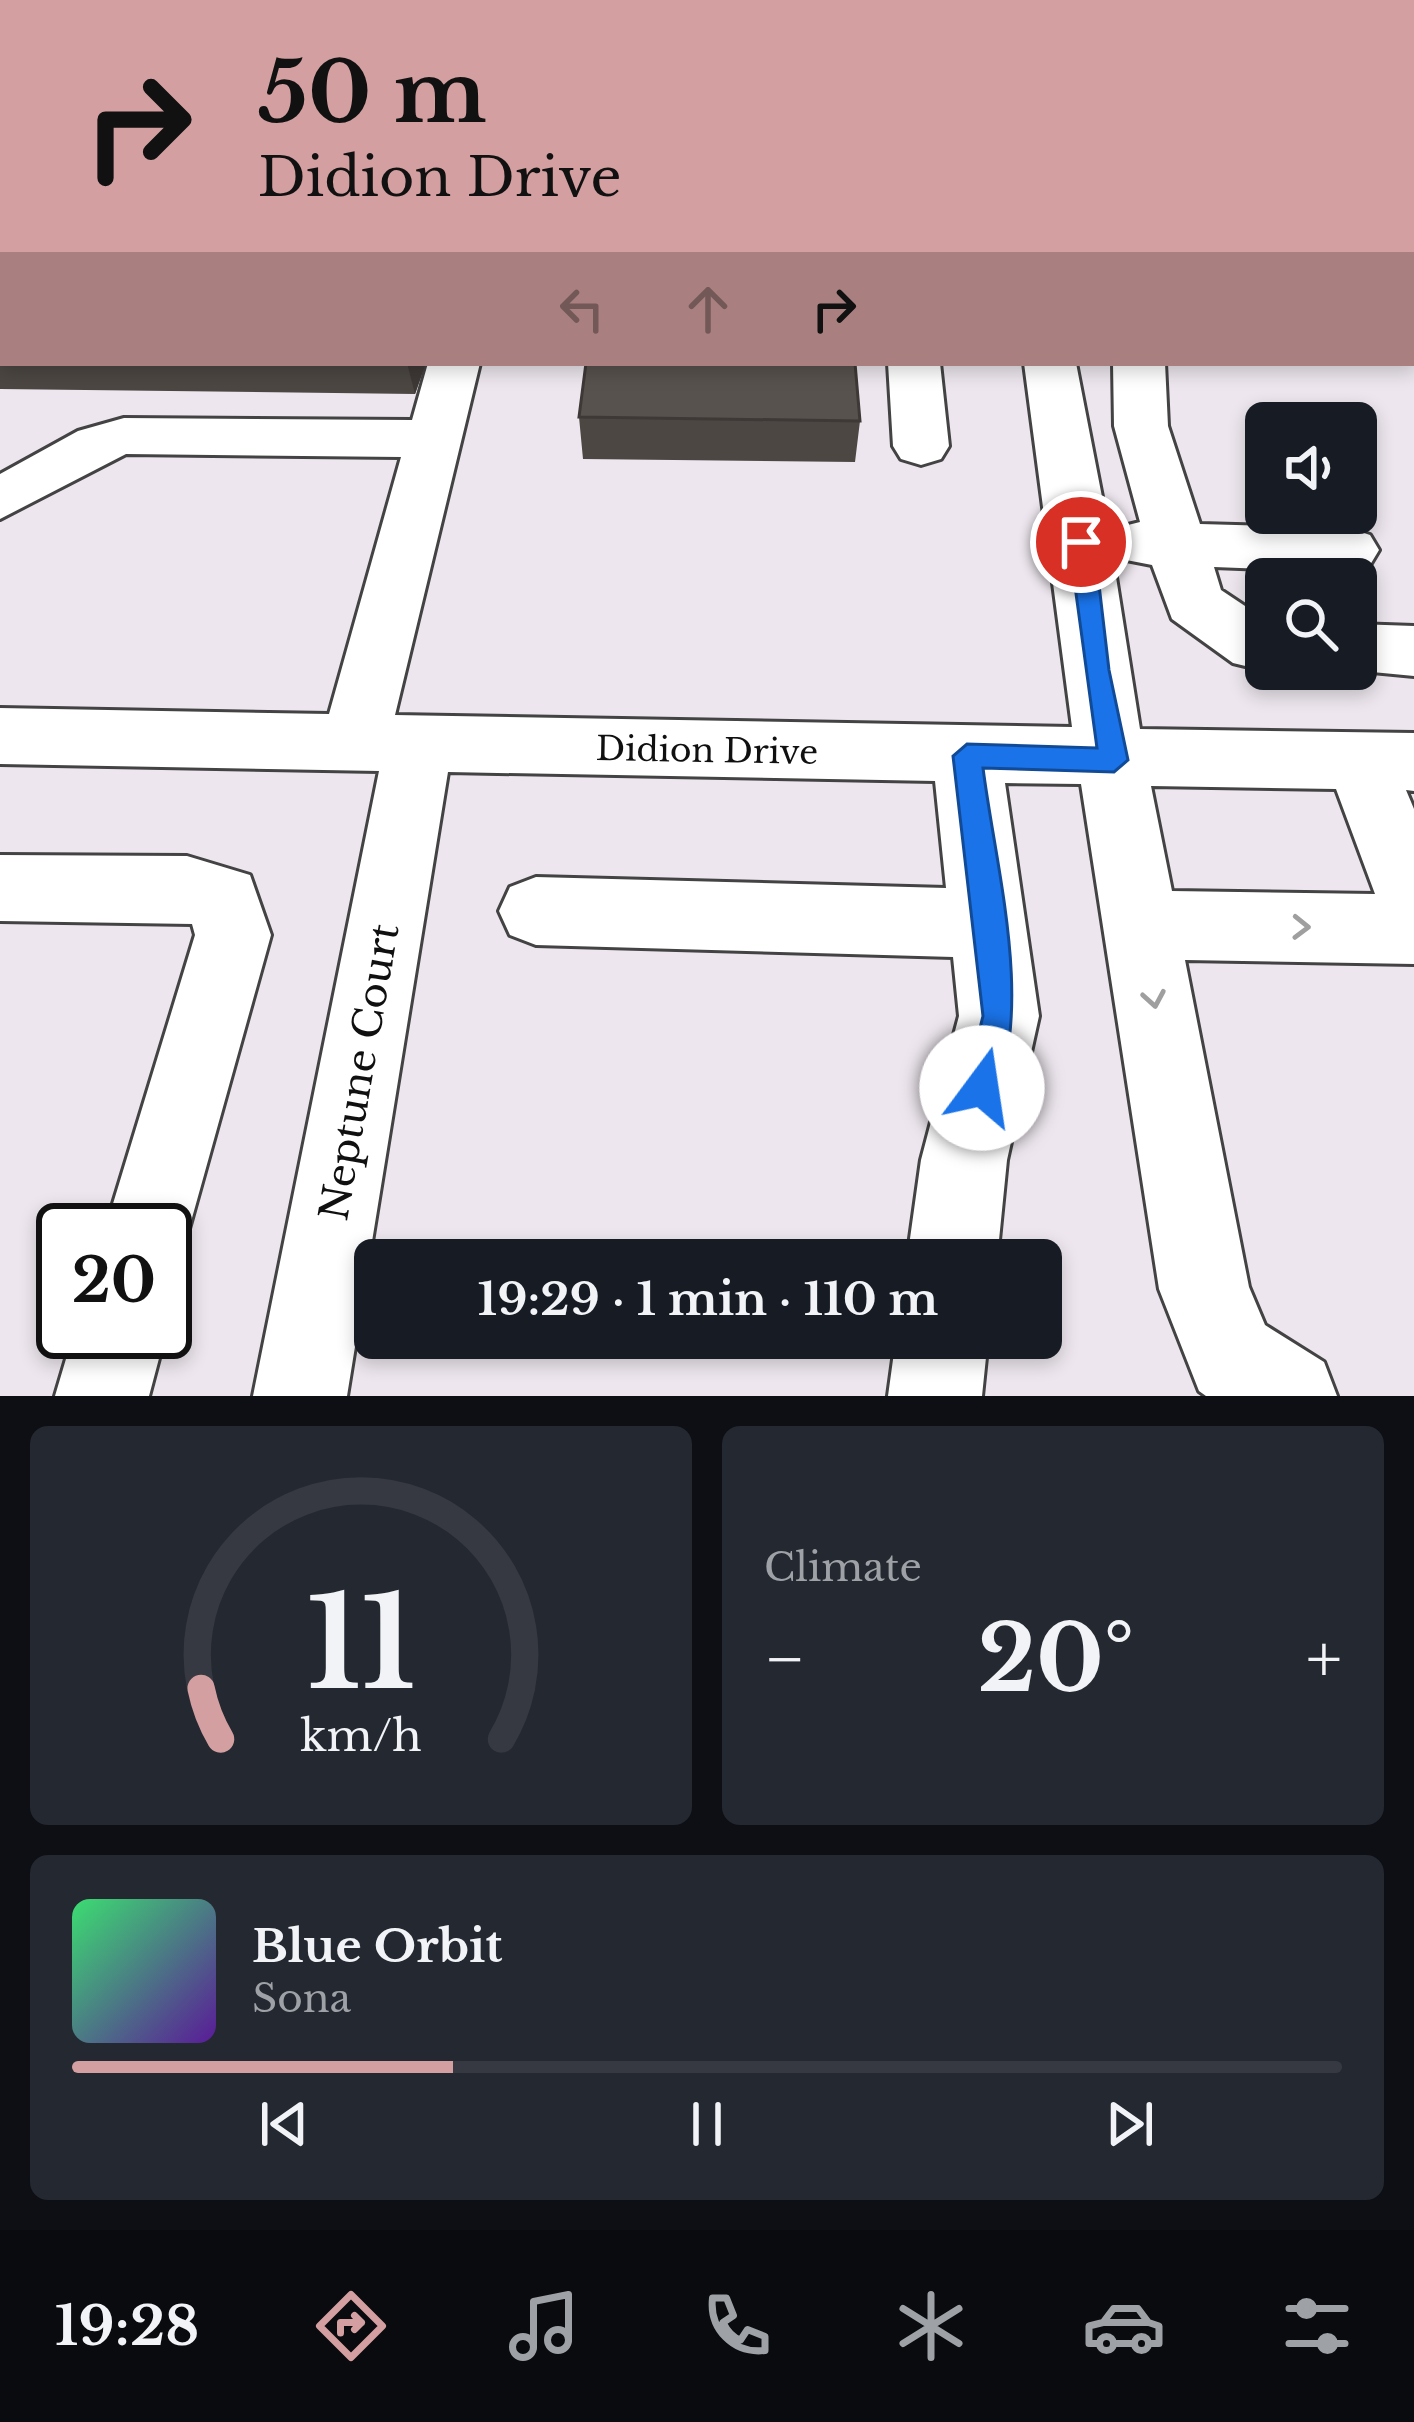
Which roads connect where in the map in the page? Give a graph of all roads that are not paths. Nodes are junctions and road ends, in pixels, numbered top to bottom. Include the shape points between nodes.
1 (453, 366) edge
2 (914, 366) edge
3 (1051, 366) edge
4 (1139, 366) edge
5 (434, 439) junction
6 (921, 446) dead end
7 (0, 499) edge
8 (1081, 542) junction
9 (1175, 543) junction
10 (1349, 550) dead end
11 (1245, 638) edge
12 (1377, 650) edge
13 (1414, 651) edge
14 (0, 736) edge
15 (386, 747) junction
16 (967, 756) junction
17 (1114, 760) junction
18 (1387, 762) edge
19 (0, 887) edge
20 (1414, 898) edge
21 (536, 911) dead end
22 (988, 924) junction
23 (1142, 926) junction
24 (1414, 929) edge
25 (157, 1203) edge
26 (955, 1239) edge
27 (112, 1359) edge
28 (939, 1359) edge
29 (102, 1396) edge
30 (300, 1396) edge
31 (935, 1396) edge
32 (1290, 1396) edge

1 - 5 street, Neptune Court
2 - 6 street
3 - 8 street
4 - 9 street via 1141,426
5 - 7 street via 124,436
5 - 15 street, Neptune Court
8 - 9 street
8 - 17 street
9 - 10 street
9 - 11 street via 1194,603
12 - 13 street
14 - 15 street, Didion Drive
15 - 16 street, Didion Drive
15 - 30 street, Neptune Court
16 - 17 street, Didion Drive
16 - 22 street
17 - 18 street, Didion Drive
17 - 23 street
18 - 20 street
19 - 25 street via 187,889 224,899 233,935
21 - 22 street
22 - 26 street via 999,1016 964,1160
23 -> 24 street
23 -> 32 street via 1204,1288 1232,1358
27 - 29 street
28 - 31 street

